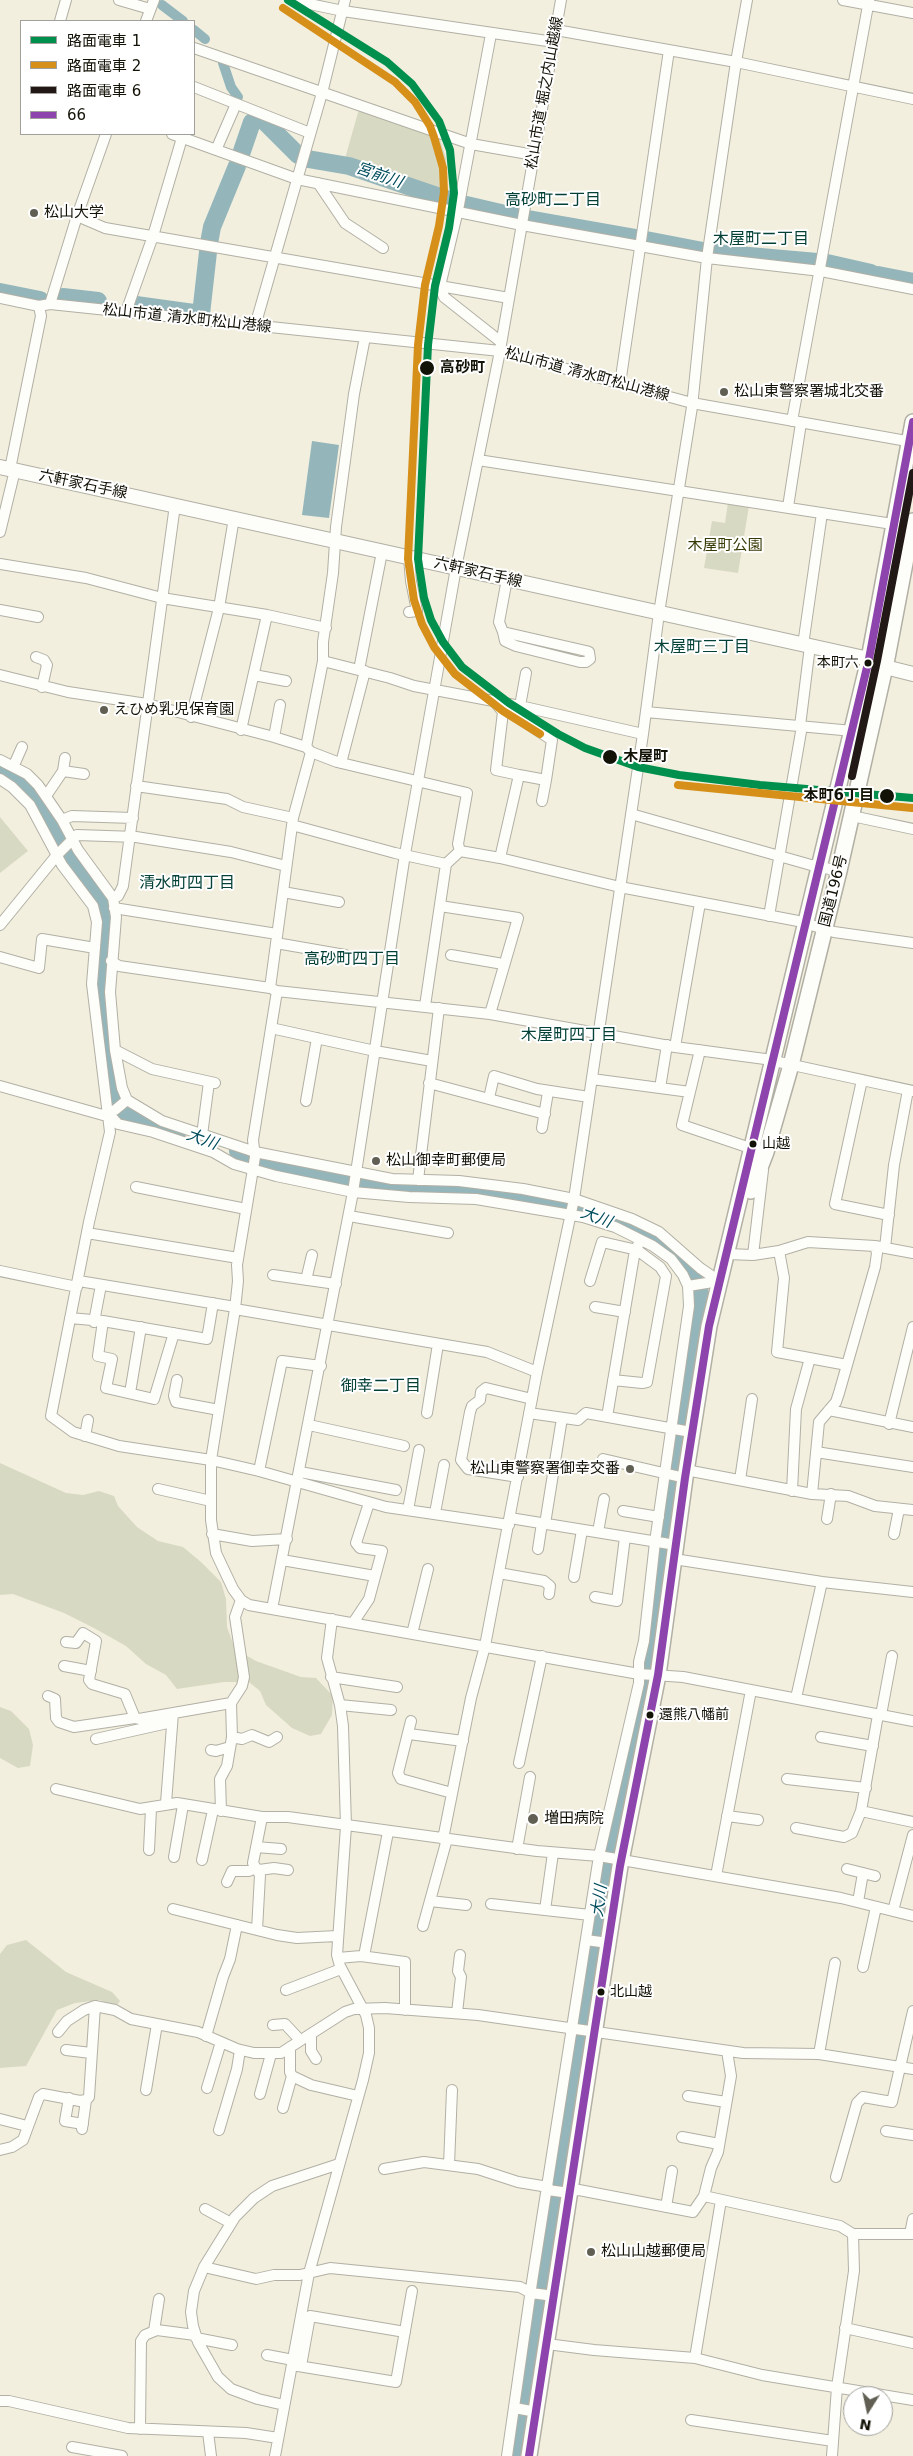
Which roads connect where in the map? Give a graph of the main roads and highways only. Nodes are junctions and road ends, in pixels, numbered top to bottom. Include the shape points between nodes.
1 (913, 422) edge
2 (911, 442) edge
3 (8, 468) edge
4 (912, 524) edge
5 (869, 659) junction
6 (886, 663) junction
7 (913, 665) edge
8 (913, 674) edge
9 (759, 1151) junction
10 (529, 2456) edge

1 - 2 highway, 国道196号
2 - 5 highway, 国道196号
3 - 5 main road, 六軒家石手線
4 - 6 highway, 国道196号
5 - 6 main road, 六軒家石手線
5 - 9 highway, 国道196号 via 774,1061
6 - 7 main road, 六軒家石手線
6 - 8 main road, 六軒家石手線
6 - 9 highway, 国道196号 via 791,1065
9 - 10 highway, 国道196号 via 719,1280 689,1432 677,1475 648,1674 609,1858 604,1943 582,2029 556,2190 547,2344 524,2410

